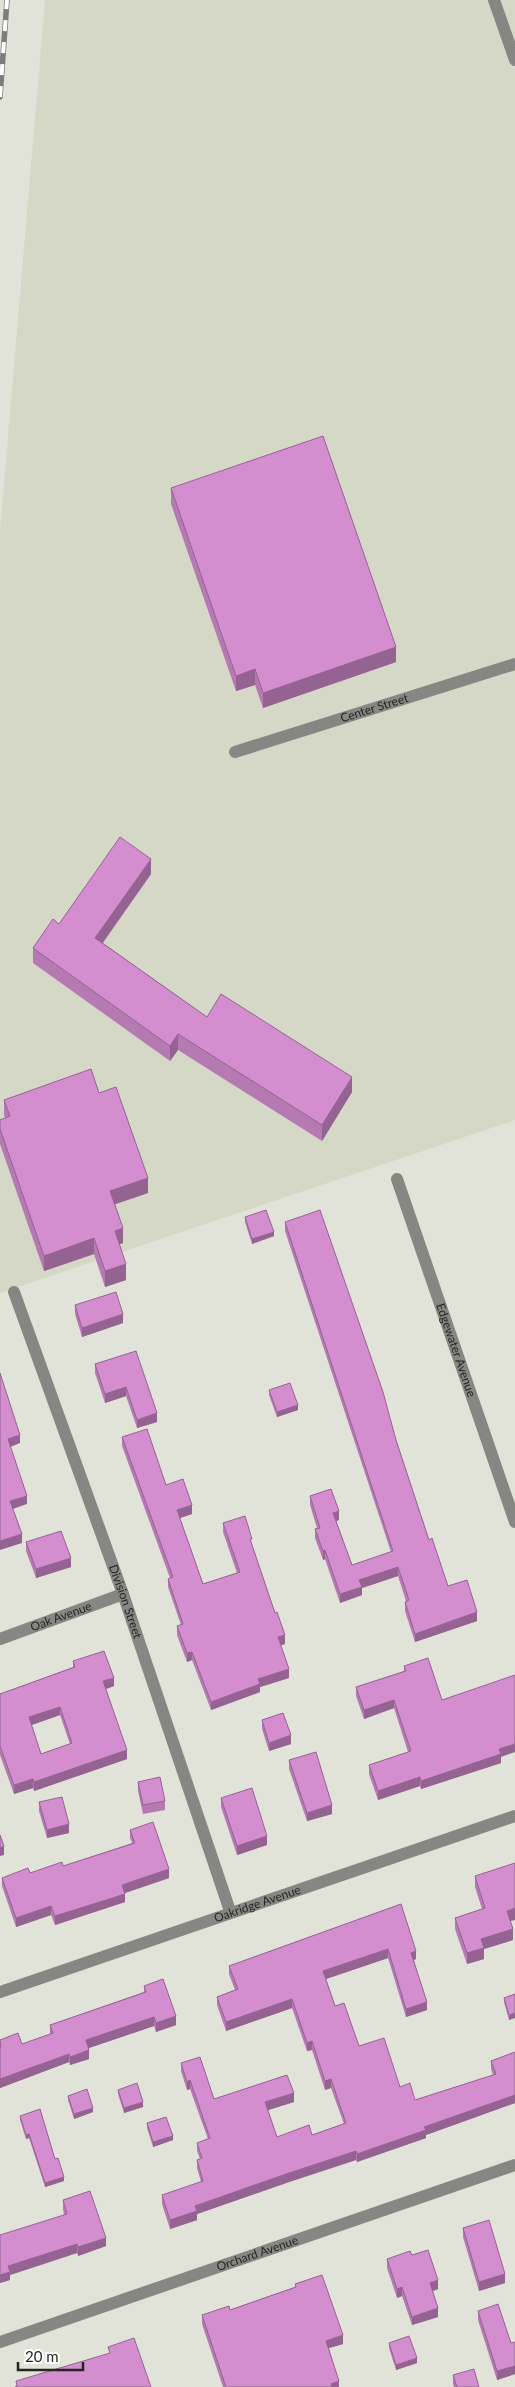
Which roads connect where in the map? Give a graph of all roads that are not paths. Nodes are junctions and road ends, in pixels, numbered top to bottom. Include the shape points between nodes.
1 (494, 0) edge
2 (515, 60) edge
3 (515, 664) edge
4 (235, 752) dead end
5 (397, 1179) dead end
6 (14, 1292) dead end
7 (515, 1522) edge
8 (123, 1594) junction
9 (0, 1638) edge
10 (515, 1816) edge
11 (230, 1912) junction
12 (0, 1992) edge
13 (515, 2165) edge
14 (0, 2342) edge

1 - 2 street
3 - 4 street, Center Street
5 - 7 street, Edgewater Avenue
6 - 8 street, Division Street
8 - 9 street, Oak Avenue
8 - 11 street, Division Street
10 - 11 street, Oakridge Avenue
11 - 12 street, Oakridge Avenue
13 - 14 street, Orchard Avenue

